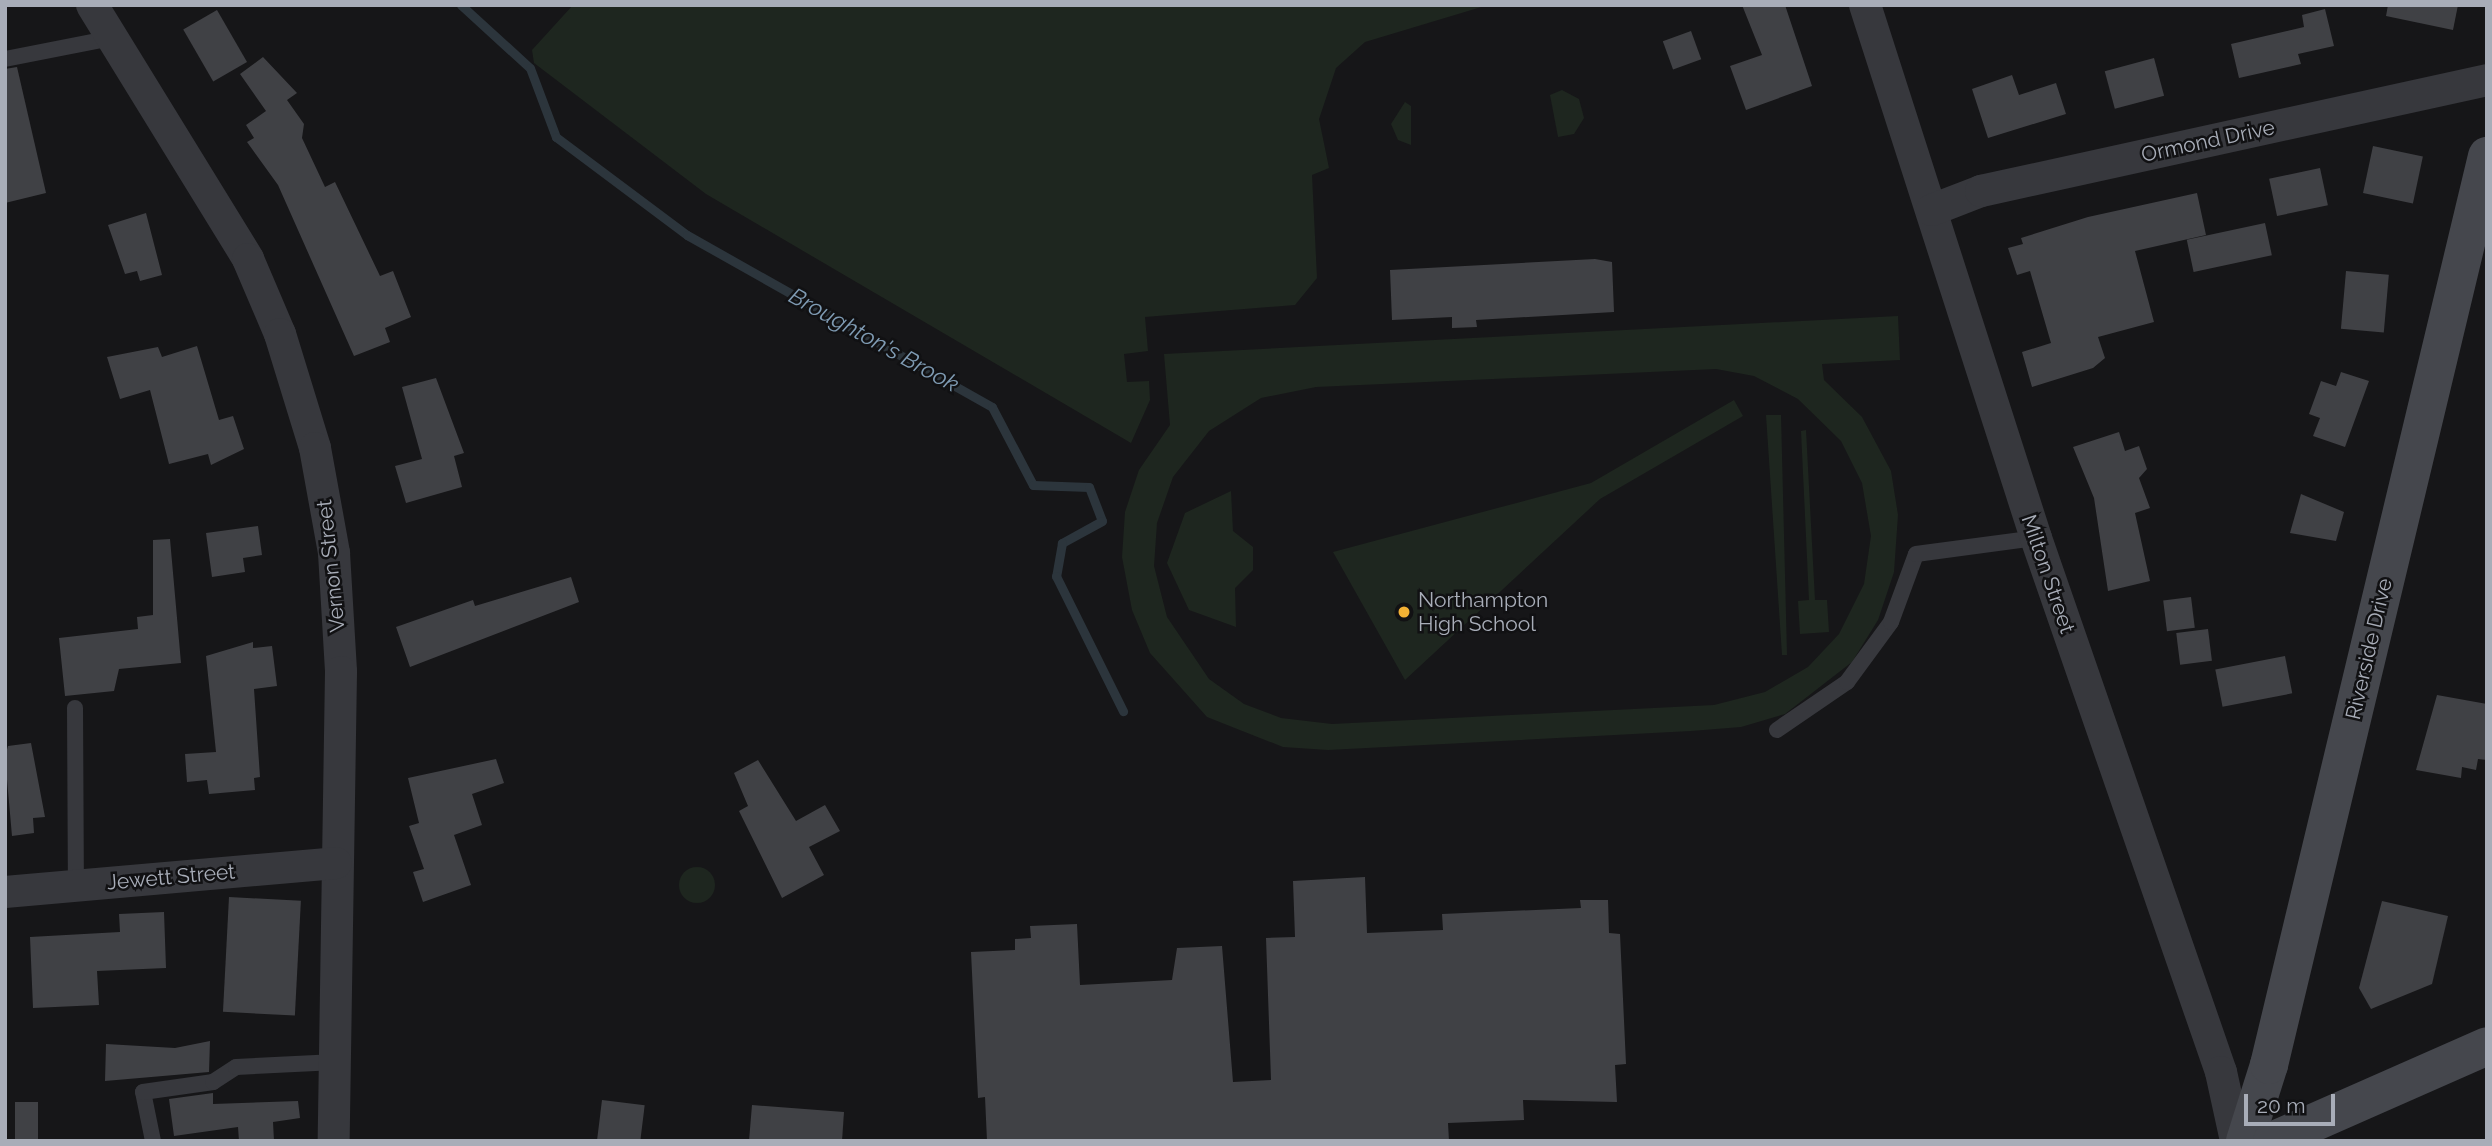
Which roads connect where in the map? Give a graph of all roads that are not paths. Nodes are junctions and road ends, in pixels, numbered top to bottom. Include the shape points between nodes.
1 (92, 5) edge
2 (1865, 5) edge
3 (113, 38) junction
4 (5, 59) edge
5 (2487, 80) edge
6 (2485, 171) edge
7 (1932, 210) junction
8 (2036, 538) junction
9 (75, 708) dead end
10 (1777, 730) dead end
11 (336, 863) junction
12 (76, 886) junction
13 (5, 892) edge
14 (2487, 1045) edge
15 (336, 1062) junction
16 (153, 1141) edge
17 (334, 1141) edge
18 (2236, 1141) edge
19 (2245, 1141) edge
20 (2272, 1141) edge

1 - 3 street, Vernon Street
2 - 7 street, Milton Street
3 - 4 lane
3 - 11 street, Vernon Street via 248,259 281,334 315,447 334,553 341,672
5 - 7 street, Ormond Drive via 1981,191
6 - 19 street, Riverside Drive via 2269,1065
7 - 8 street, Milton Street
8 - 10 lane via 1916,554 1891,622 1847,682
8 - 18 street, Milton Street via 2221,1072
9 - 12 lane
11 - 12 street, Jewett Street
11 - 15 street, Vernon Street
12 - 13 street, Jewett Street
14 - 20 street
15 - 16 lane via 236,1067 213,1082 144,1092
15 - 17 street, Vernon Street

